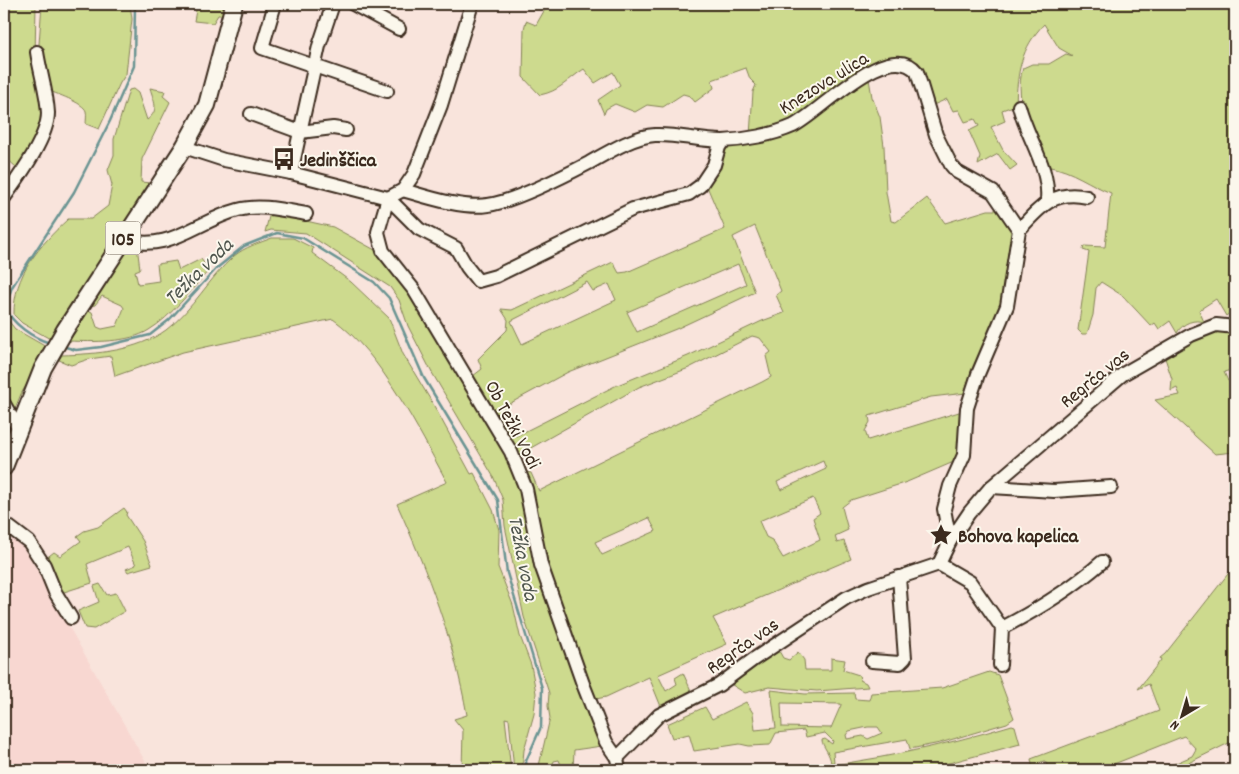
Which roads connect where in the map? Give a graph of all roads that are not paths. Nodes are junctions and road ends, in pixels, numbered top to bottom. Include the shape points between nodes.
1 (234, 4) edge
2 (275, 4) edge
3 (333, 4) edge
4 (353, 4) edge
5 (472, 4) edge
6 (399, 29) dead end
7 (37, 52) dead end
8 (316, 67) junction
9 (387, 91) dead end
10 (1019, 106) dead end
11 (251, 114) dead end
12 (346, 130) dead end
13 (300, 132) junction
14 (723, 141) junction
15 (184, 147) junction
16 (291, 173) junction
17 (403, 190) junction
18 (1087, 197) dead end
19 (4, 198) edge
20 (388, 198) junction
21 (1047, 201) junction
22 (306, 214) dead end
23 (1019, 230) junction
24 (122, 239) junction
25 (1235, 327) edge
26 (4, 404) edge
27 (19, 430) junction
28 (4, 467) edge
29 (991, 487) junction
30 (1111, 487) dead end
31 (4, 523) edge
32 (950, 541) junction
33 (1102, 562) dead end
34 (939, 564) junction
35 (899, 577) junction
36 (71, 618) dead end
37 (1002, 628) junction
38 (872, 661) dead end
39 (1000, 664) dead end
40 (618, 764) edge

1 - 15 main road, 105 via 207,104
2 - 8 street via 262,48
3 - 8 street via 319,46
4 - 6 street
5 - 17 street via 441,105 414,174
7 - 19 street via 48,115 27,164
8 - 9 street
8 - 13 street
10 - 21 street via 1046,177
11 - 13 street
12 - 13 street via 333,128
13 - 16 street
14 - 17 street via 653,135 613,149 524,193 488,206 460,204
14 - 20 street via 714,165 700,186 689,194 633,209 496,276 478,281 456,248 419,229
14 - 23 street, Knezova ulica via 790,127 804,120 858,78 878,68 905,62 917,72 936,136 951,165 957,172 993,192
15 - 16 street via 224,160
15 - 24 main road, 105
16 - 20 street
17 - 20 street
18 - 21 street via 1069,195
20 - 40 street, Ob Težki Vodi via 378,232 382,251 414,290 511,452 526,489 544,574 586,692
21 - 23 street
22 - 24 street via 250,208 224,214 166,241 132,242
23 - 32 street via 1007,306 967,408 964,456 950,486 944,510
24 - 27 main road, 105 via 44,368
25 - 29 street, Regrča vas via 1216,325 1138,364
26 - 27 street
27 - 28 main road, 105
29 - 30 street via 1054,491
29 - 32 street, Regrča vas
31 - 36 street via 29,542
32 - 34 street, Regrča vas
33 - 37 street via 1074,587
34 - 35 street, Regrča vas
34 - 37 street via 970,582
35 - 38 street via 905,658 900,663
35 - 40 street, Regrča vas via 846,598 754,658 719,686 659,716
37 - 39 street

